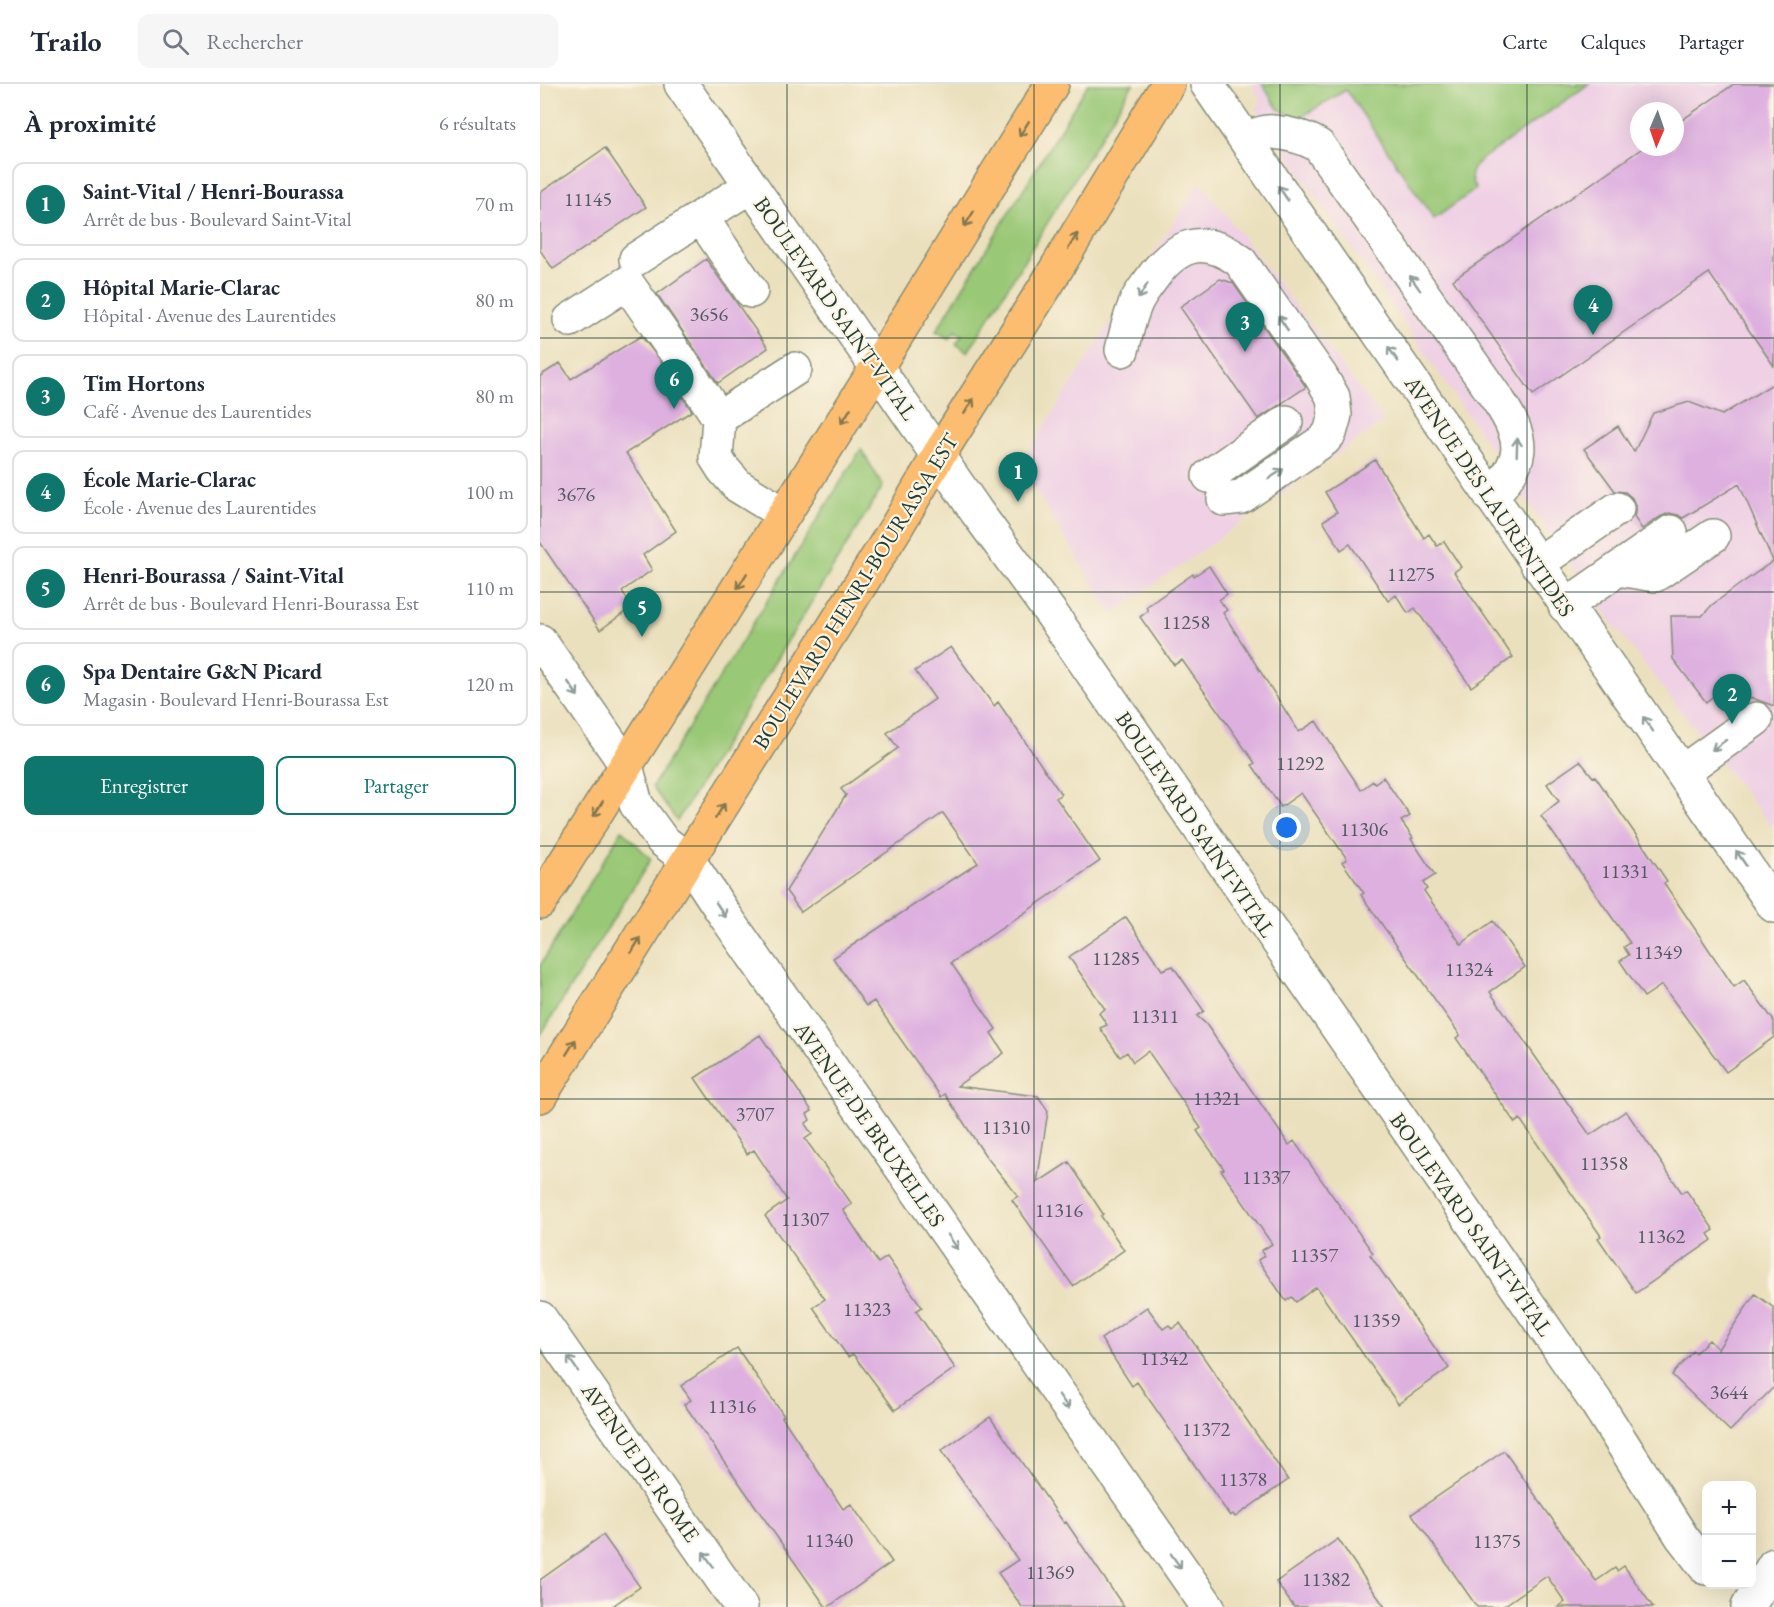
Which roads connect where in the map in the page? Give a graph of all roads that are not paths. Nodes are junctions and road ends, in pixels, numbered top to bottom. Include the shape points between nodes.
1 (681, 84) edge
2 (1052, 84) edge
3 (1168, 84) edge
4 (1207, 84) edge
5 (1246, 139) junction
6 (751, 186) junction
7 (702, 217) junction
8 (636, 259) dead end
9 (751, 291) dead end
10 (570, 320) dead end
11 (1122, 350) dead end
12 (877, 367) junction
13 (795, 369) dead end
14 (719, 418) junction
15 (1286, 422) dead end
16 (938, 456) junction
17 (1491, 497) junction
18 (1617, 509) dead end
19 (784, 514) junction
20 (1671, 532) dead end
21 (1713, 536) dead end
22 (1537, 564) junction
23 (1618, 569) junction
24 (1565, 606) junction
25 (540, 641) edge
26 (1756, 719) dead end
27 (626, 765) junction
28 (1682, 772) junction
29 (689, 861) junction
30 (540, 902) edge
31 (1774, 906) edge
32 (540, 1096) edge
33 (540, 1318) edge
34 (1702, 1562) edge
35 (1774, 1565) edge
36 (1746, 1596) edge
37 (741, 1607) edge
38 (1208, 1607) edge

1 - 6 street, BOULEVARD SAINT-VITAL
2 -> 12 main road
16 -> 3 main road, BOULEVARD HENRI-BOURASSA EST
4 - 5 street, AVENUE DES LAURENTIDES
17 -> 5 street, AVENUE DES LAURENTIDES
17 -> 5 street via 1509,477 1518,450 1513,423 1500,403 1319,146 1273,132
6 - 7 street
6 - 12 street, BOULEVARD SAINT-VITAL
7 - 8 street
7 - 9 street
10 - 14 street via 627,283
15 -> 11 street via 1216,487 1241,497 1324,440 1334,424 1335,406 1320,375 1240,261 1222,250 1190,247 1170,255 1135,305
12 - 16 street, BOULEVARD SAINT-VITAL
12 -> 19 main road
13 - 14 street
14 - 19 street via 716,458 723,470 738,486
29 -> 16 main road, BOULEVARD HENRI-BOURASSA EST
16 - 34 street, BOULEVARD SAINT-VITAL via 1060,626
17 - 22 street, AVENUE DES LAURENTIDES
18 - 22 street
19 -> 27 main road
20 - 23 street
21 - 23 street via 1655,575
22 - 24 street, AVENUE DES LAURENTIDES
23 - 24 street
28 -> 24 street, AVENUE DES LAURENTIDES
25 -> 27 street, AVENUE DE BRUXELLES
26 -> 28 street
27 - 29 street, AVENUE DE BRUXELLES via 636,804 662,840
27 -> 30 main road
31 -> 28 street, AVENUE DES LAURENTIDES
32 -> 29 main road, BOULEVARD HENRI-BOURASSA EST
29 -> 38 street, AVENUE DE BRUXELLES
37 -> 33 street, AVENUE DE ROME
35 - 36 street

